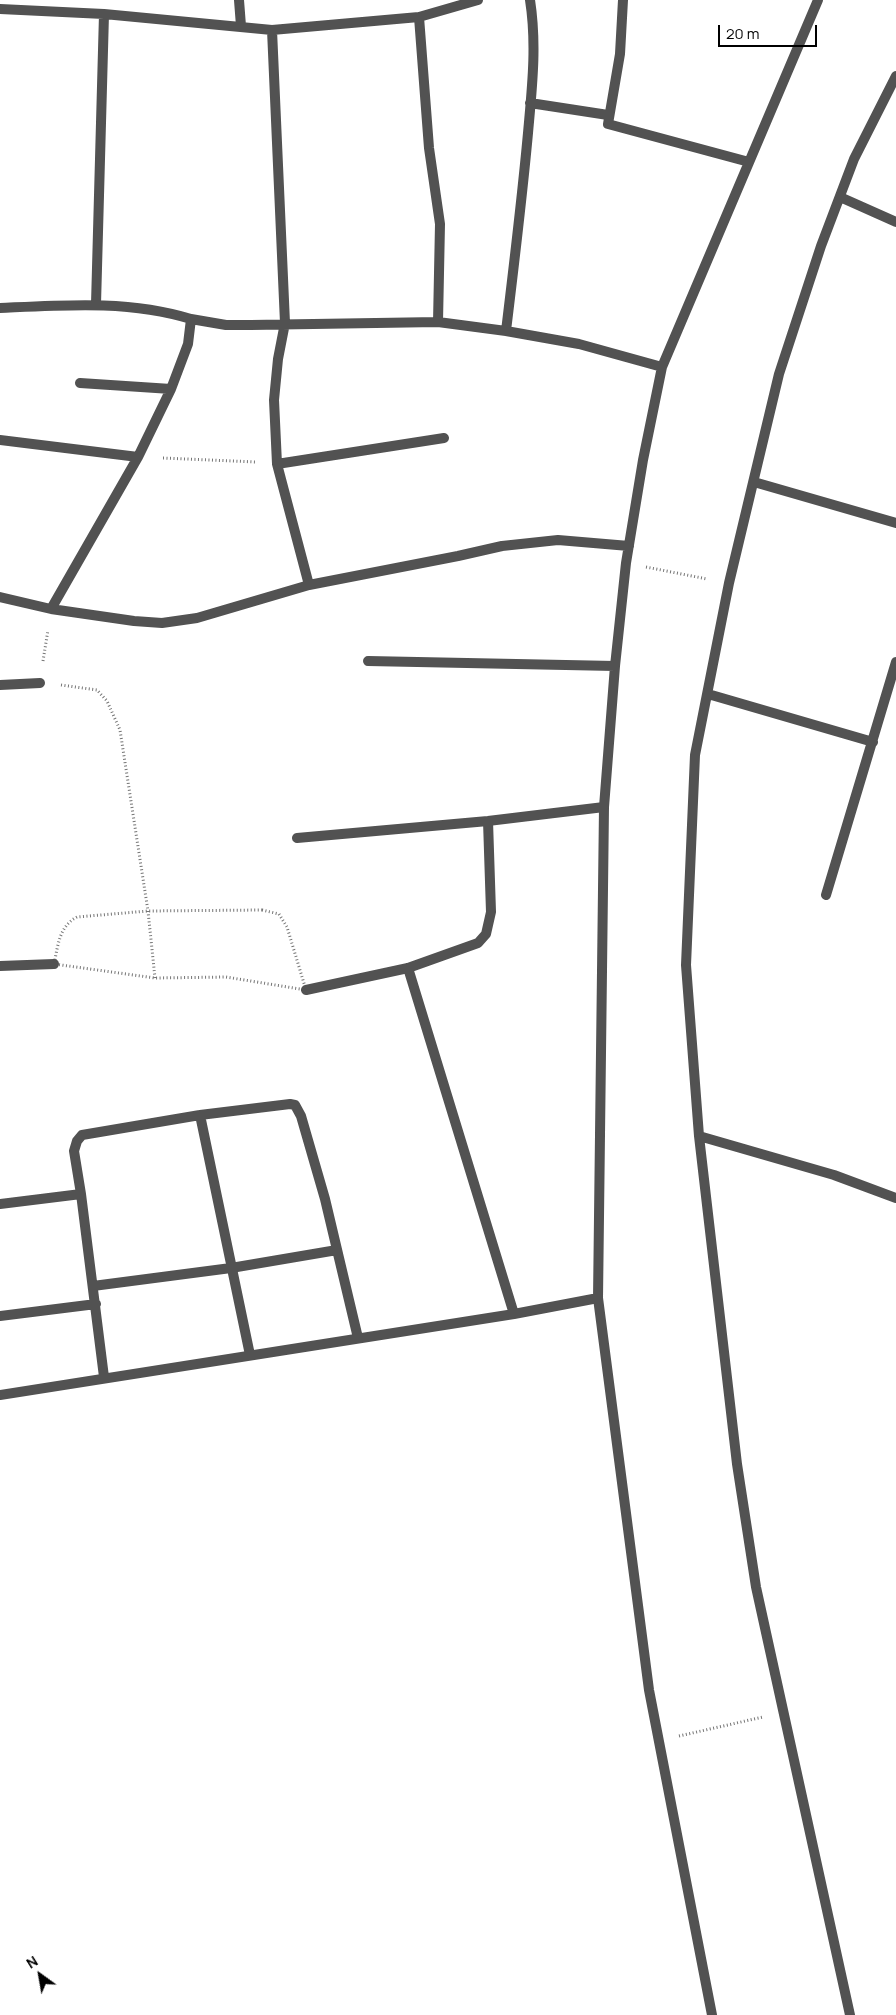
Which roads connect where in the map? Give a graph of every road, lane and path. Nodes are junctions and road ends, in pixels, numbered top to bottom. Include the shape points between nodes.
1 (239, 0) edge
2 (478, 0) edge
3 (530, 0) edge
4 (623, 0) edge
5 (817, 0) edge
6 (0, 9) edge
7 (104, 14) junction
8 (419, 17) junction
9 (241, 26) junction
10 (272, 30) junction
11 (896, 76) edge
12 (530, 103) junction
13 (608, 115) junction
14 (749, 162) junction
15 (840, 197) junction
16 (896, 222) edge
17 (96, 304) junction
18 (0, 308) edge
19 (191, 319) junction
20 (438, 322) junction
21 (286, 323) junction
22 (506, 331) junction
23 (662, 367) junction
24 (80, 383) dead end
25 (172, 389) junction
26 (444, 438) dead end
27 (0, 440) edge
28 (138, 457) junction
29 (277, 464) junction
30 (754, 482) junction
31 (896, 523) edge
32 (628, 546) junction
33 (655, 569) dead end
34 (712, 580) dead end
35 (309, 585) junction
36 (1, 599) edge
37 (50, 610) junction
38 (368, 661) dead end
39 (896, 662) edge
40 (615, 666) junction
41 (40, 683) junction
42 (0, 686) edge
43 (708, 694) junction
44 (872, 742) junction
45 (604, 807) junction
46 (488, 821) junction
47 (297, 838) dead end
48 (826, 895) dead end
49 (148, 911) junction
50 (54, 964) junction
51 (0, 966) edge
52 (408, 968) junction
53 (155, 978) junction
54 (306, 990) junction
55 (200, 1116) junction
56 (700, 1136) junction
57 (81, 1194) junction
58 (896, 1198) edge
59 (0, 1204) edge
60 (337, 1250) junction
61 (232, 1268) junction
62 (93, 1286) junction
63 (598, 1298) junction
64 (96, 1304) junction
65 (514, 1314) junction
66 (0, 1316) edge
67 (358, 1338) junction
68 (250, 1355) junction
69 (104, 1377) junction
70 (0, 1395) edge
71 (763, 1716) dead end
72 (682, 1735) dead end
73 (712, 2015) edge
74 (850, 2015) edge

1 - 9 street
2 - 8 street
3 - 12 street via 535,54
4 - 13 street via 620,54
5 - 14 street
6 - 7 street
7 - 9 street
7 - 17 street
8 - 10 street
8 - 20 street via 429,148 440,224
9 - 10 street
10 - 21 street
11 - 15 street via 854,159
12 - 13 street
12 - 22 street
13 - 14 street via 609,125
14 - 23 street
15 - 16 street
15 - 30 street via 779,374
17 - 18 street
17 - 19 street via 166,311
19 - 21 street via 226,325
19 - 25 street via 188,344
20 - 21 street
20 - 22 street
21 - 29 street via 274,400
22 - 23 street via 579,344
23 - 32 street
24 - 25 street
25 - 28 street
26 - 29 street
27 - 28 street
28 - 29 path
28 - 37 street
29 - 35 street
30 - 31 street
30 - 43 street via 729,583
32 - 35 street via 558,540 512,544
32 - 40 street
33 - 34 path
35 - 37 street via 197,618 162,623
36 - 37 street
37 - 41 path
38 - 40 street
39 - 44 street
40 - 45 street
41 - 42 street
41 - 49 path via 97,690 107,701 120,730
43 - 44 street
43 - 56 street via 695,755 686,965
44 - 48 street
45 - 46 street
45 - 63 street
46 - 47 street
46 - 52 street via 491,912 486,934 478,943
49 - 50 path via 77,917 68,922 62,932
49 - 53 path
49 - 54 path via 262,910 279,914 287,927
50 - 51 street
50 - 53 path
52 - 54 street
52 - 65 street
53 - 54 path via 226,977
55 - 57 street via 82,1135 74,1151
55 - 60 street via 295,1105 301,1116
55 - 61 street
56 - 58 street via 825,1172
56 - 74 street via 737,1464 756,1586
57 - 59 street
57 - 62 street
60 - 61 street
60 - 67 street
61 - 62 street
61 - 68 street
62 - 64 street
63 - 65 street
63 - 73 street via 649,1690
64 - 66 street
64 - 69 street
65 - 67 street
67 - 68 street
68 - 69 street
69 - 70 street
71 - 72 path

